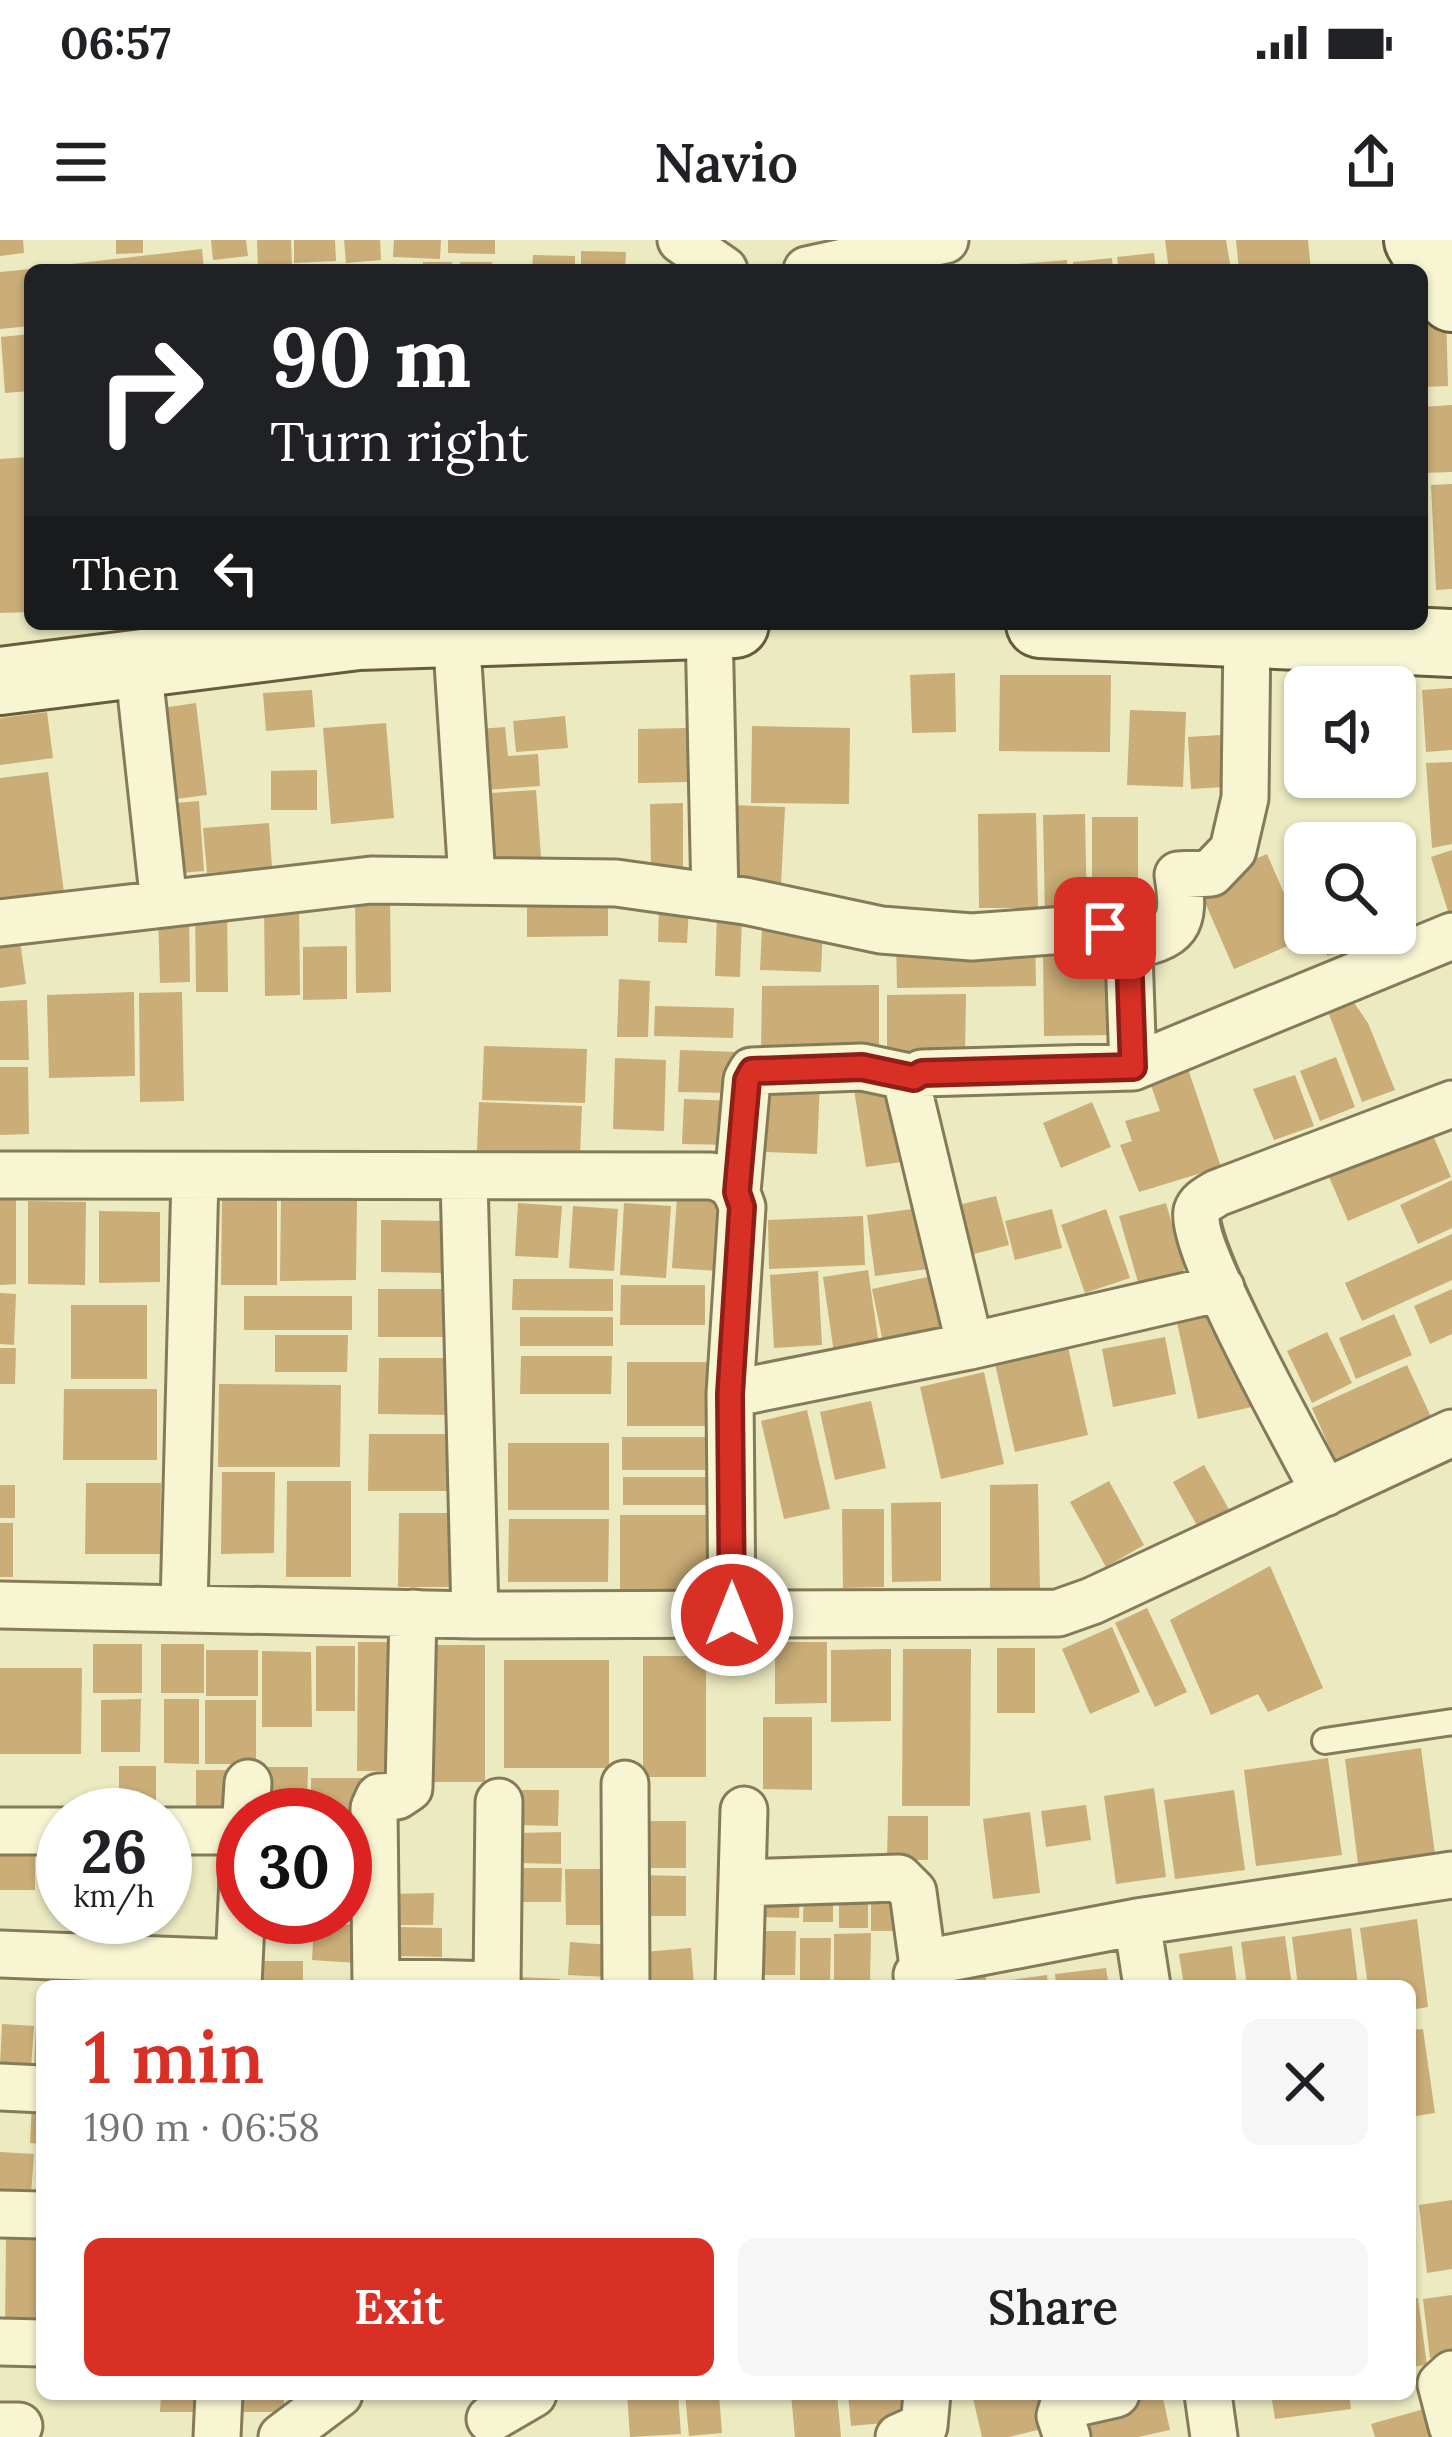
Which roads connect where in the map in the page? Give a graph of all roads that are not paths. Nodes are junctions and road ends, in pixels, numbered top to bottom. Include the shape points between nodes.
1 (681, 240) edge
2 (945, 240) edge
3 (1418, 240) edge
4 (715, 264) edge
5 (835, 264) edge
6 (1452, 298) edge
7 (358, 630) edge
8 (528, 630) edge
9 (709, 630) edge
10 (1238, 630) edge
11 (1253, 630) edge
12 (456, 632) junction
13 (1452, 643) edge
14 (138, 664) junction
15 (0, 681) edge
16 (472, 879) junction
17 (715, 897) junction
18 (164, 904) junction
19 (0, 923) edge
20 (1452, 936) edge
21 (1126, 946) junction
22 (1133, 1067) junction
23 (914, 1078) junction
24 (1452, 1104) edge
25 (0, 1175) edge
26 (195, 1177) junction
27 (464, 1178) junction
28 (737, 1192) junction
29 (1221, 1288) junction
30 (970, 1346) junction
31 (730, 1394) junction
32 (1452, 1432) edge
33 (1325, 1493) junction
34 (0, 1605) edge
35 (184, 1607) junction
36 (413, 1613) junction
37 (476, 1615) junction
38 (732, 1615) junction
39 (1452, 1722) edge
40 (1325, 1741) dead end
41 (625, 1784) dead end
42 (499, 1802) dead end
43 (744, 1810) dead end
44 (0, 1831) edge
45 (36, 1831) edge
46 (1452, 1875) edge
47 (742, 1883) junction
48 (1137, 1922) junction
49 (240, 1944) edge
50 (0, 1954) edge
51 (238, 1974) edge
52 (921, 1976) edge
53 (376, 1980) edge
54 (497, 1980) edge
55 (626, 1980) edge
56 (739, 1980) edge
57 (1146, 1980) edge
58 (0, 2087) edge
59 (36, 2089) edge
60 (0, 2214) edge
61 (36, 2215) edge
62 (0, 2342) edge
63 (36, 2343) edge
64 (1452, 2374) edge
65 (219, 2400) edge
66 (522, 2400) edge
67 (926, 2400) edge
68 (1090, 2400) edge
69 (1209, 2400) edge
70 (337, 2410) edge
71 (489, 2417) edge
72 (1452, 2426) edge
73 (217, 2437) edge
74 (282, 2437) edge
75 (899, 2437) edge
76 (1066, 2437) edge
77 (1214, 2437) edge

1 - 4 street
2 - 5 street
3 - 6 main road
7 - 12 main road
7 - 14 main road
8 - 12 main road
9 - 17 street
10 - 21 street via 1245,798 1233,850 1211,873 1178,875 1176,929
11 - 13 main road
12 - 16 street
14 - 15 main road
14 - 18 street
16 - 17 street via 616,883
16 - 18 street via 371,880
17 - 21 street via 881,930 972,937 1105,928 1118,931
18 - 19 street
20 - 22 street
21 - 22 street
22 - 23 street
23 - 28 street via 862,1067 752,1071
23 - 30 street via 909,1092
24 - 29 street via 1203,1202 1197,1224
25 - 26 street
26 - 27 street
26 - 35 street
27 - 28 street via 711,1176
27 - 37 street
28 - 31 street
29 - 30 street
29 - 33 street
30 - 31 street
31 - 38 street
32 - 33 street
33 - 38 street via 1058,1613
34 - 35 street
35 - 36 street
36 - 37 street
36 - 53 street via 410,1788 379,1797 374,1808
37 - 38 street
39 - 40 lane
41 - 55 street
42 - 54 street
43 - 47 street
44 - 45 street
46 - 48 street
47 - 52 street via 899,1878 913,1892
47 - 56 street
48 - 52 street
48 - 57 street
49 - 51 street
50 - 51 street
58 - 59 street
60 - 61 street
62 - 63 street
64 - 72 street via 1441,2384
65 - 73 street
66 - 71 street
67 - 75 street via 924,2426
68 - 76 street via 1063,2406
69 - 77 street
70 - 74 street

